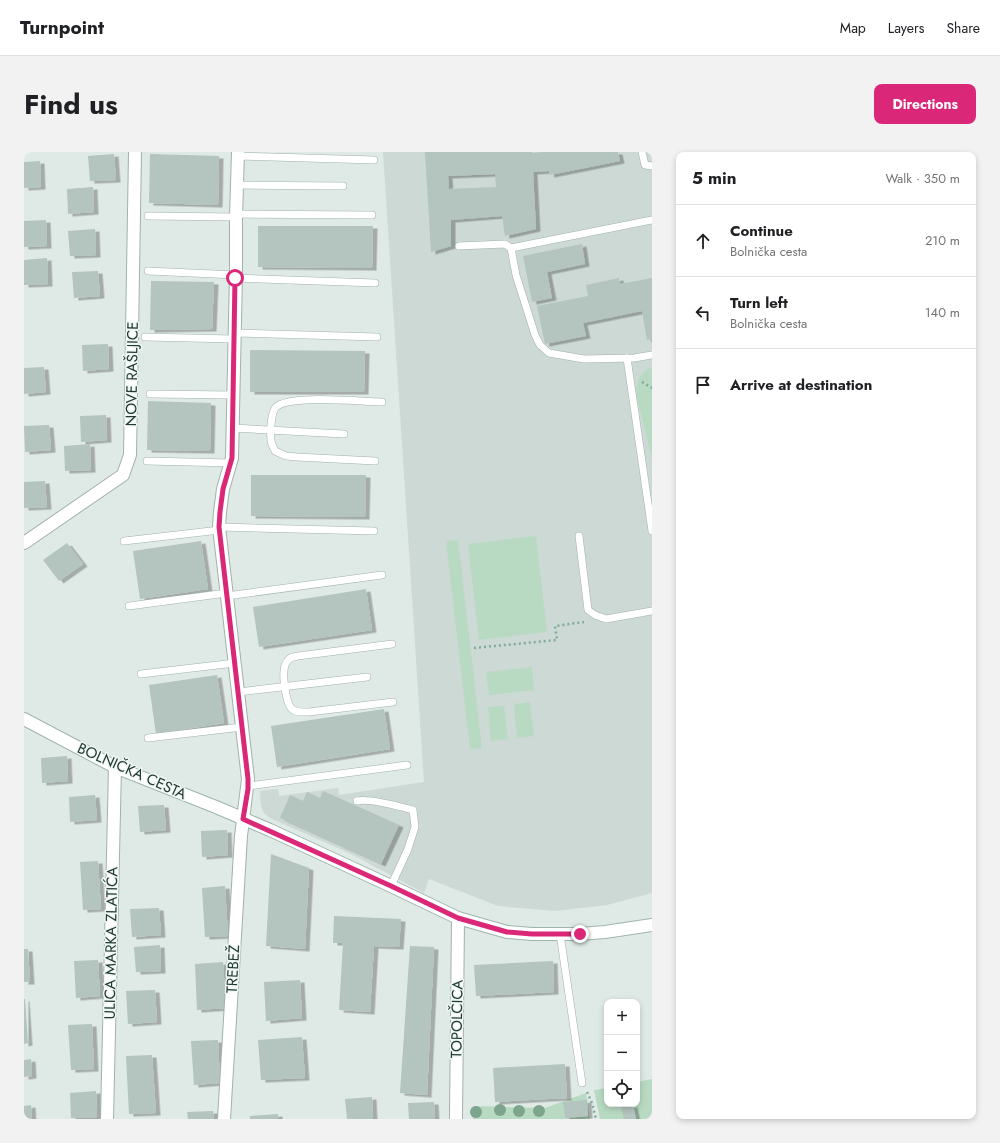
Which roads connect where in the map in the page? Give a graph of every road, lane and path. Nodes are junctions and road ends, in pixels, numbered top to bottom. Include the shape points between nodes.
1 (135, 152) edge
2 (642, 152) edge
3 (237, 154) edge
4 (374, 160) dead end
5 (652, 166) edge
6 (237, 185) junction
7 (343, 186) dead end
8 (372, 215) dead end
9 (148, 216) dead end
10 (236, 216) junction
11 (652, 220) edge
12 (459, 246) dead end
13 (511, 248) junction
14 (148, 271) dead end
15 (235, 277) junction
16 (374, 283) dead end
17 (234, 336) junction
18 (145, 337) dead end
19 (377, 337) dead end
20 (652, 355) edge
21 (627, 358) junction
22 (150, 394) dead end
23 (233, 395) junction
24 (382, 402) dead end
25 (233, 428) junction
26 (271, 429) junction
27 (344, 434) dead end
28 (147, 461) dead end
29 (375, 461) dead end
30 (231, 463) junction
31 (220, 528) junction
32 (374, 531) dead end
33 (652, 531) edge
34 (579, 536) dead end
35 (124, 540) dead end
36 (24, 543) edge
37 (382, 575) dead end
38 (227, 594) junction
39 (129, 606) dead end
40 (652, 611) edge
41 (606, 619) junction
42 (392, 644) dead end
43 (474, 648) dead end
44 (235, 663) junction
45 (141, 674) dead end
46 (367, 677) dead end
47 (285, 687) junction
48 (238, 692) junction
49 (393, 702) dead end
50 (24, 718) edge
51 (242, 727) junction
52 (148, 738) dead end
53 (407, 765) dead end
54 (115, 767) junction
55 (248, 786) junction
56 (357, 801) dead end
57 (243, 819) junction
58 (391, 886) junction
59 (458, 918) junction
60 (652, 925) edge
61 (560, 934) junction
62 (582, 1083) joint
63 (107, 1119) edge
64 (224, 1119) edge
65 (456, 1119) edge
66 (596, 1119) edge

1 - 36 street, NOVE RAŠLJICE via 130,455 123,475
2 - 5 lane via 645,165
3 - 4 lane
3 - 6 street
6 - 7 lane
6 - 10 street
8 - 10 lane
9 - 10 lane
10 - 15 street
11 - 13 lane
12 - 13 lane via 505,244
13 - 21 lane via 540,346 549,353 584,359
14 - 15 lane
15 - 16 lane
15 - 17 street
17 - 18 lane
17 - 19 lane
17 - 23 street
20 - 21 lane
21 - 33 lane
22 - 23 lane
23 - 25 street
24 - 26 lane via 286,402 277,406 273,412
25 - 26 lane
25 - 30 street
26 - 27 lane
26 - 29 lane via 271,441 275,451 286,456
28 - 30 lane
30 - 31 street via 223,489
31 - 32 lane
31 - 35 lane
31 - 38 street
34 - 41 lane via 588,610
37 - 38 lane
38 - 39 lane
38 - 44 street
40 - 41 lane
41 - 43 path via 555,626 557,640
42 - 47 lane via 289,658 284,671
44 - 45 lane
44 - 48 street
46 - 47 lane
47 - 48 lane
47 - 49 lane via 288,703 298,712
48 - 51 street
50 - 54 street, BOLNIČKA CESTA
51 - 52 lane
51 - 55 street
53 - 55 lane
54 - 57 street, BOLNIČKA CESTA
54 - 63 street, ULICA MARKA ZLATIĆA
55 - 57 street
56 - 58 lane via 372,801 413,810 415,828
57 - 58 street, BOLNIČKA CESTA
57 - 64 street, TREBEŽ
58 - 59 street, BOLNIČKA CESTA
59 - 61 street, BOLNIČKA CESTA via 507,932
59 - 65 street, TOPOLČICA
60 - 61 street, BOLNIČKA CESTA via 605,932
61 - 62 lane
62 - 66 path

